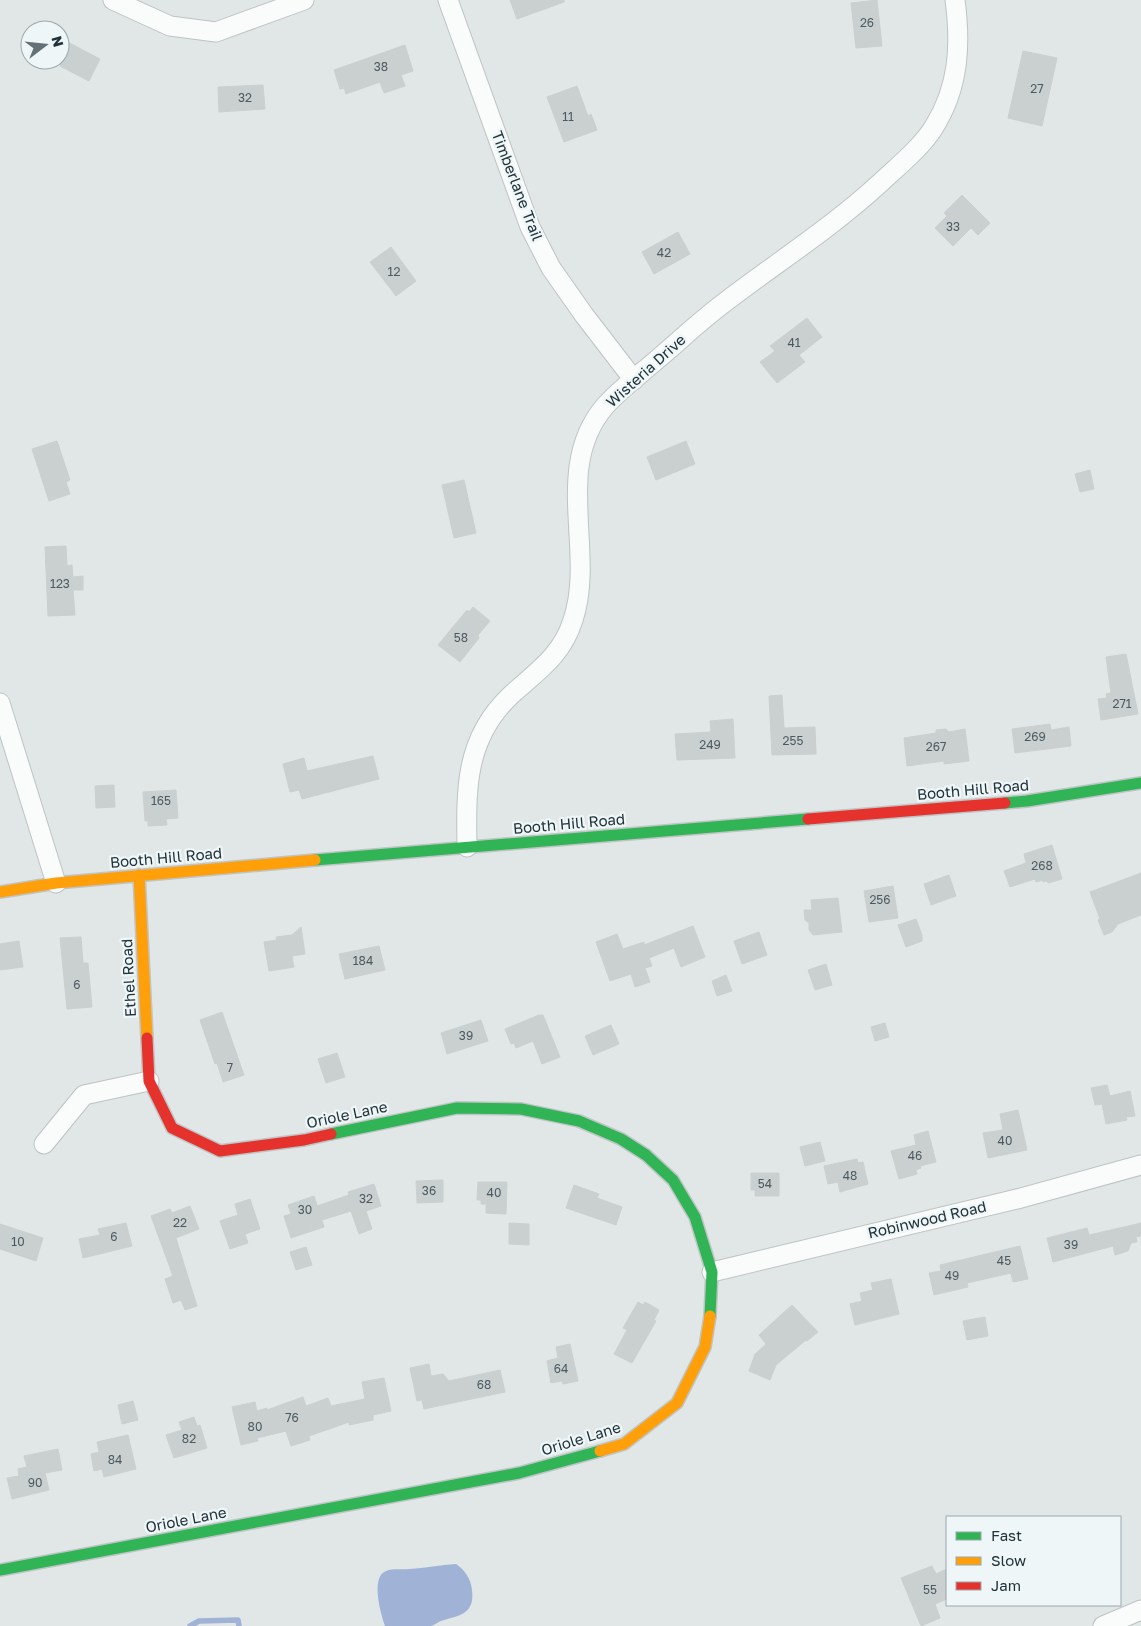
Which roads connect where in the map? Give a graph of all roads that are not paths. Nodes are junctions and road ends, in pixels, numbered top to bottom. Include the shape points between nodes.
1 (113, 0) edge
2 (304, 0) edge
3 (448, 0) edge
4 (956, 0) edge
5 (634, 380) junction
6 (0, 703) edge
7 (1141, 783) edge
8 (466, 847) junction
9 (139, 875) junction
10 (56, 883) junction
11 (0, 892) edge
12 (149, 1081) junction
13 (44, 1144) dead end
14 (1141, 1165) edge
15 (712, 1272) junction
16 (0, 1570) edge
17 (1141, 1610) edge
18 (1103, 1626) edge

1 - 2 street via 170,26 216,32
3 - 5 street, Timberlane Trail via 530,227 551,268
4 - 5 street, Wisteria Drive via 958,65 934,128 909,156 855,205 718,308
5 - 8 street, Wisteria Drive via 606,406 589,429 578,465 581,582 574,620 562,646 510,697 484,729 472,756 466,798
6 - 10 street
7 - 8 street, Booth Hill Road via 1027,801
8 - 9 street, Booth Hill Road
9 - 10 street, Booth Hill Road
9 - 12 street, Ethel Road
10 - 11 street, Booth Hill Road
12 - 13 street via 84,1095
12 - 15 street, Oriole Lane via 172,1128 220,1151 304,1140 457,1108 521,1109 579,1121 621,1139 646,1155 674,1180 695,1217
14 - 15 street, Robinwood Road via 1017,1199
15 - 16 street, Oriole Lane via 705,1347 677,1404 624,1444 519,1473
17 - 18 street

